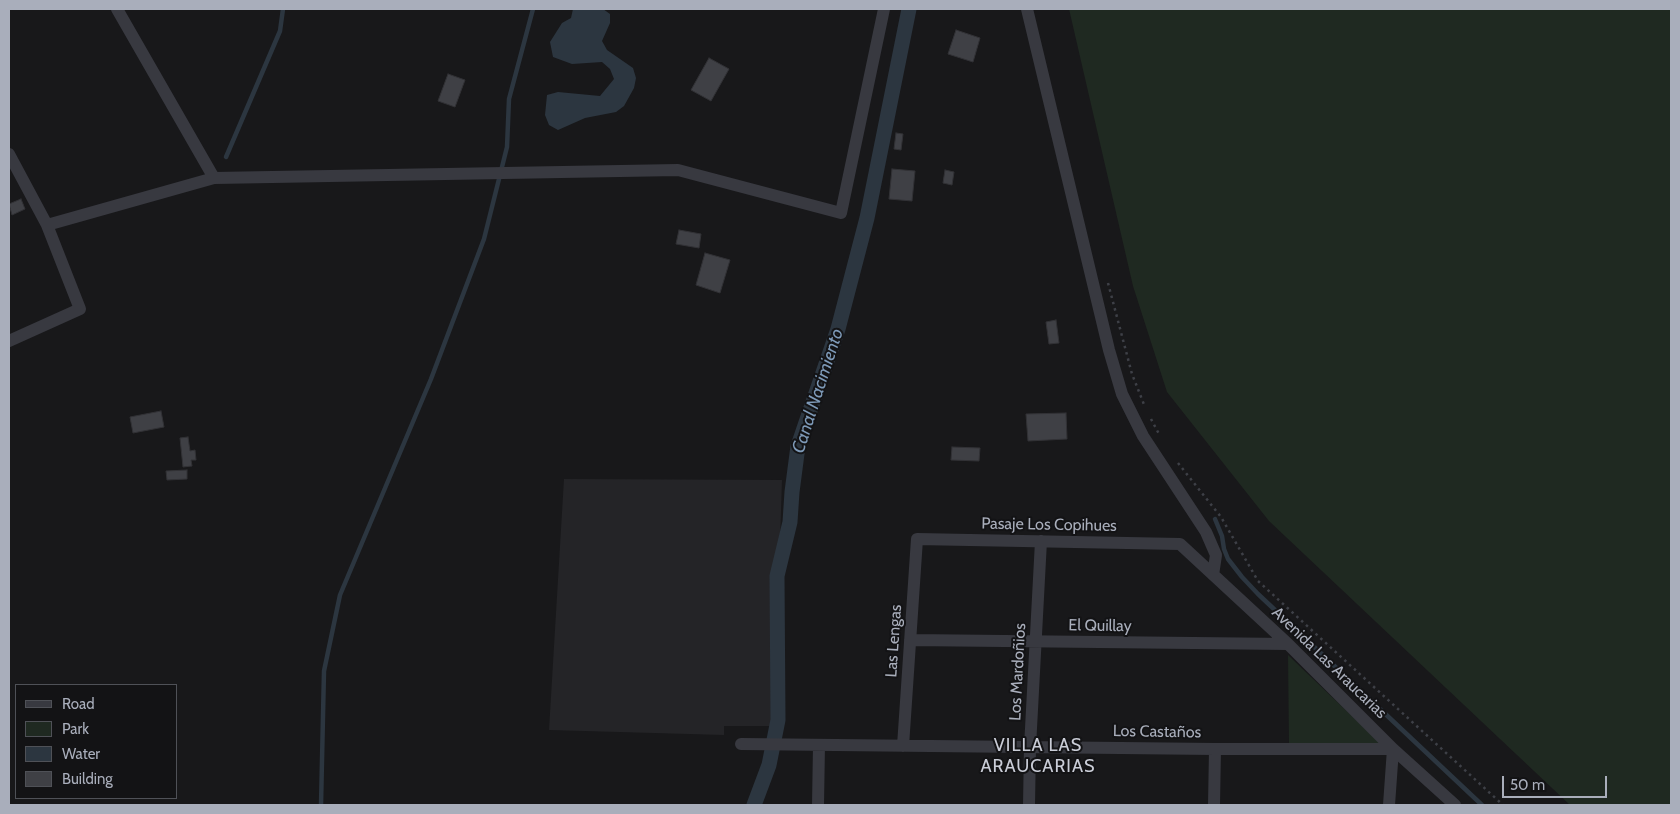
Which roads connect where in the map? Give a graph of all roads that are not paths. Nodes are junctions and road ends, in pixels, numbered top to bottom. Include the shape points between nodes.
1 (117, 9) edge
2 (884, 9) edge
3 (1027, 9) edge
4 (9, 154) edge
5 (214, 178) junction
6 (47, 225) junction
7 (9, 340) edge
8 (917, 539) joint
9 (1041, 541) junction
10 (1180, 544) joint
11 (1213, 575) junction
12 (910, 640) junction
13 (1035, 641) junction
14 (1288, 644) junction
15 (741, 744) dead end
16 (819, 745) junction
17 (903, 746) junction
18 (1030, 747) junction
19 (1215, 749) junction
20 (1393, 749) junction
21 (818, 805) edge
22 (1029, 805) edge
23 (1214, 805) edge
24 (1389, 805) edge
25 (1455, 805) edge

1 - 5 street
2 - 5 street via 841,213 678,170
3 - 11 street via 1122,394 1143,436 1206,532 1216,555
4 - 6 street
5 - 6 street
6 - 7 street via 80,310
8 - 9 street, Pasaje Los Copihues
8 - 12 street, Las Lengas
9 - 10 street, Pasaje Los Copihues
9 - 13 street, Los Mardoñios
10 - 11 street, Avenida Las Araucarias
11 - 14 street, Avenida Las Araucarias
12 - 13 street, El Quillay
12 - 17 street, Las Lengas
13 - 14 street, El Quillay
13 - 18 street, Los Mardoñios
14 - 20 street, Avenida Las Araucarias
15 - 16 street, Los Castaños
16 - 17 street, Los Castaños
16 - 21 street
17 - 18 street, Los Castaños
18 - 19 street, Los Castaños
18 - 22 street, Los Mardoñios
19 - 20 street, Los Castaños
19 - 23 street
20 - 24 street
20 - 25 street, Avenida Las Araucarias

